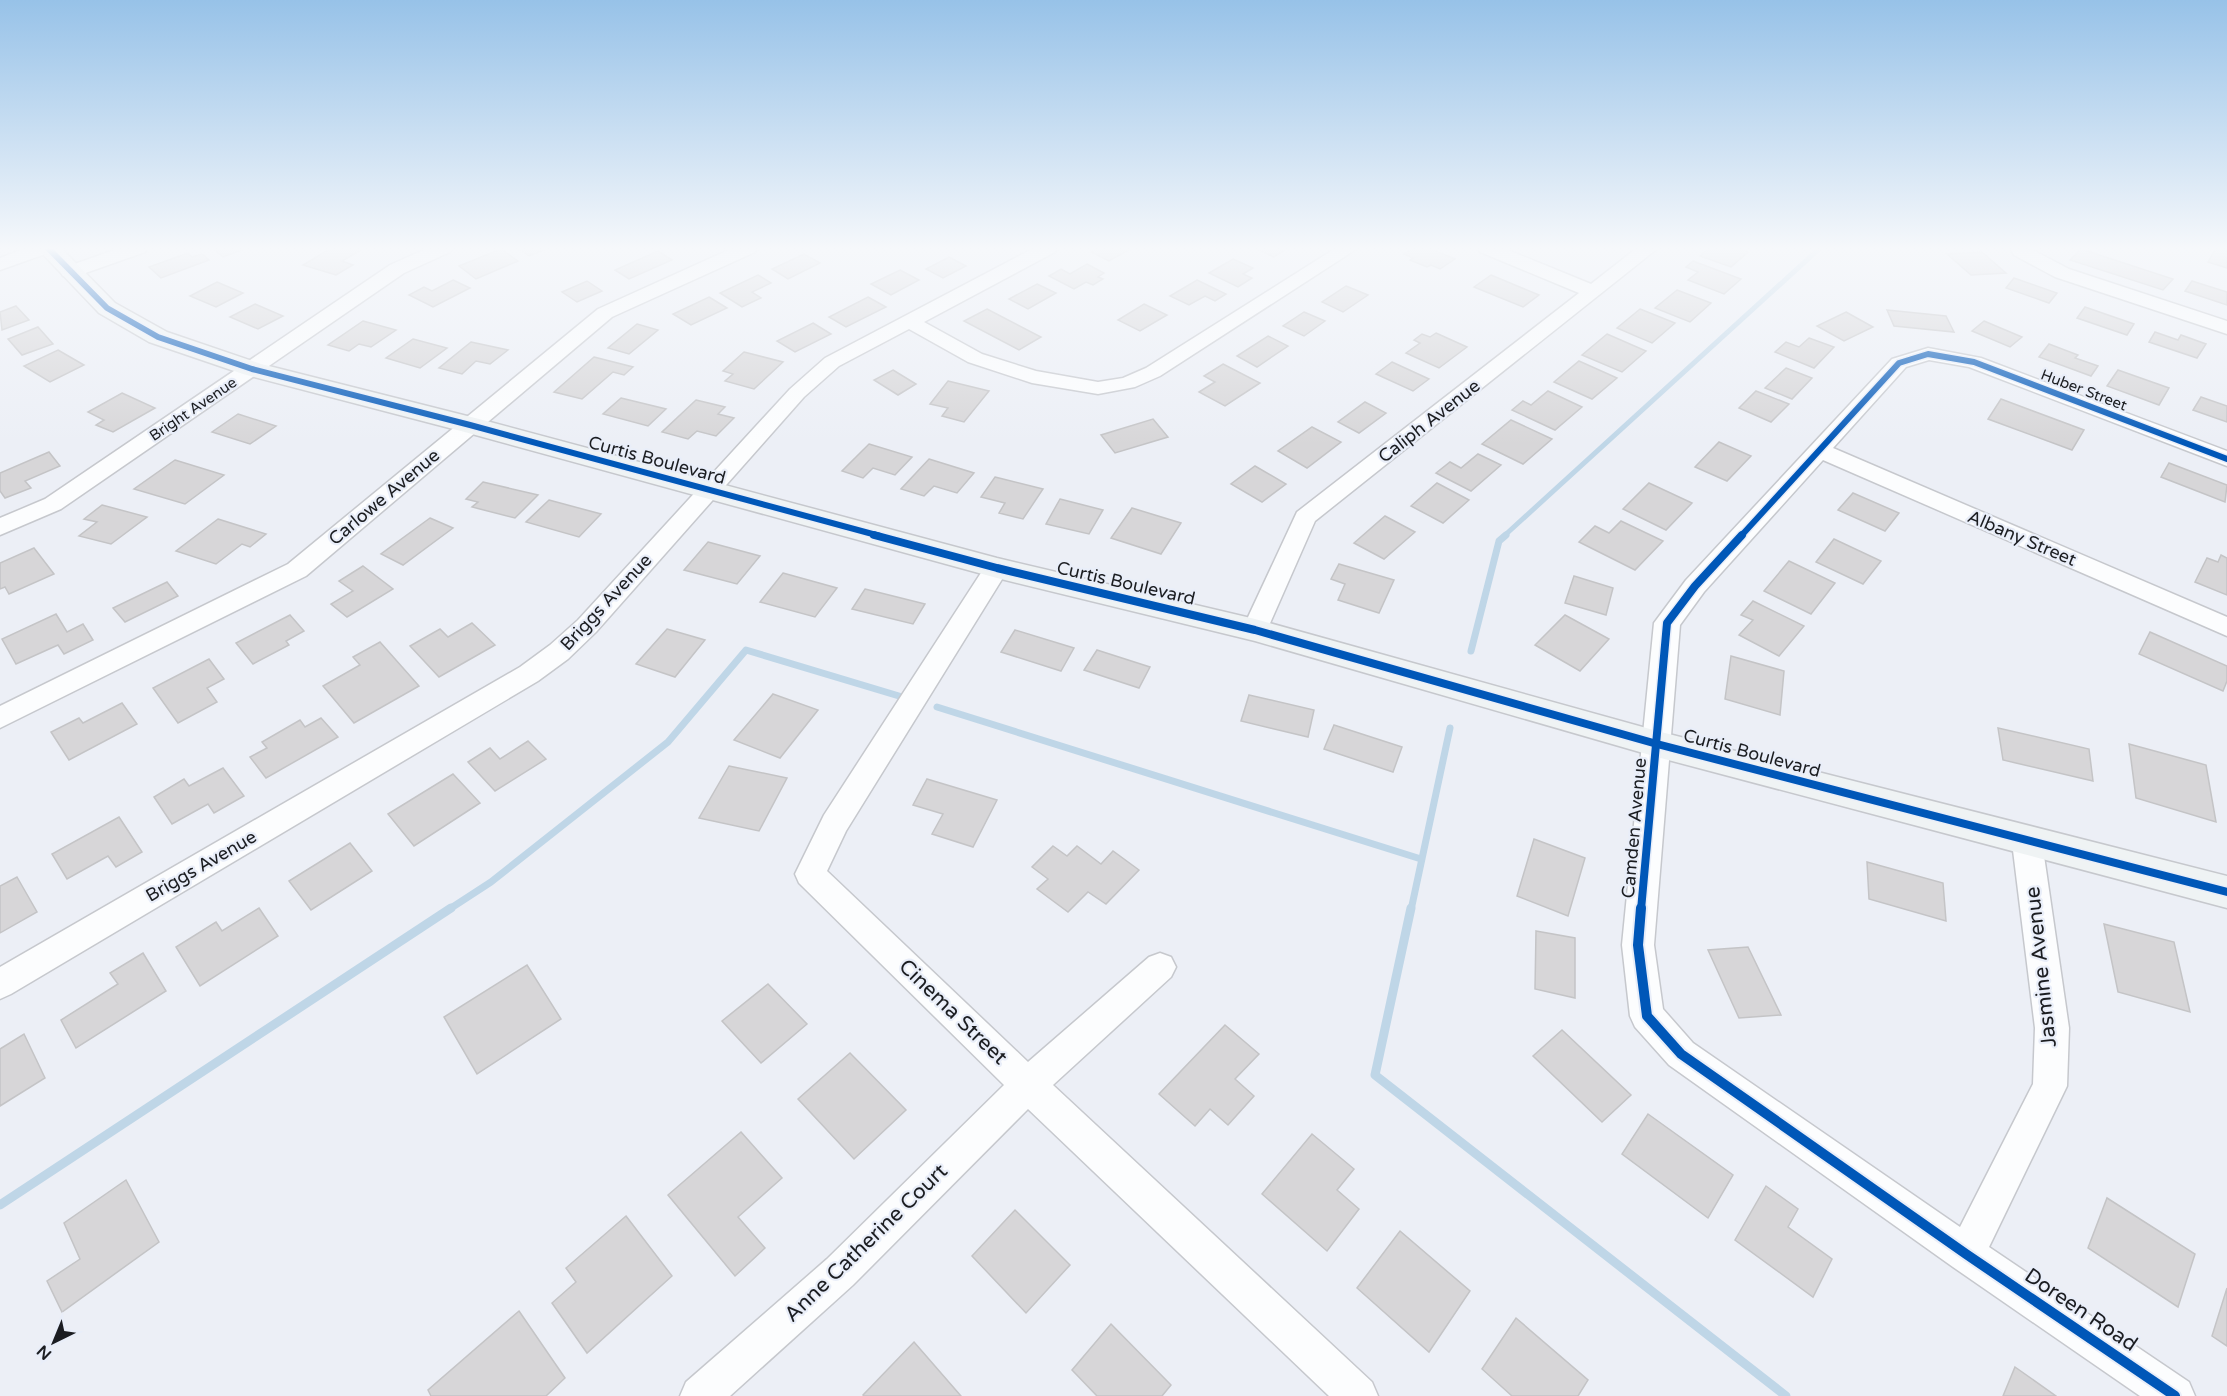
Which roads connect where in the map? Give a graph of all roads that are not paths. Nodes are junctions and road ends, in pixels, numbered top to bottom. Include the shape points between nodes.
1 (117, 313) edge
2 (333, 313) edge
3 (605, 313) edge
4 (927, 313) edge
5 (1246, 313) edge
6 (1567, 313) edge
7 (2182, 313) edge
8 (910, 322) junction
9 (2227, 328) edge
10 (1928, 354) joint
11 (252, 369) junction
12 (470, 425) junction
13 (1818, 450) junction
14 (2227, 459) edge
15 (710, 490) junction
16 (0, 526) edge
17 (997, 568) junction
18 (2227, 627) edge
19 (1255, 630) junction
20 (0, 718) edge
21 (1657, 744) junction
22 (2027, 842) junction
23 (2227, 892) edge
24 (1160, 967) dead end
25 (0, 984) edge
26 (1028, 1085) junction
27 (1966, 1254) junction
28 (700, 1396) edge
29 (1358, 1396) edge
30 (2175, 1396) edge

1 - 11 street, Curtis Boulevard via 158,337
2 - 11 street, Bright Avenue
3 - 12 street, Carlowe Avenue
4 - 8 street, Briggs Avenue
5 - 8 street via 1153,372 1128,383 1098,388 1032,377 975,358
6 - 19 street, Caliph Avenue via 1305,517
7 - 9 street
8 - 15 street, Briggs Avenue via 832,362 796,393
10 - 13 street, Camden Avenue via 1899,363
10 - 14 street, Huber Street via 1974,362
11 - 12 street, Curtis Boulevard
11 - 16 street, Bright Avenue via 53,504
12 - 15 street, Curtis Boulevard
12 - 20 street, Carlowe Avenue via 297,570
13 - 18 street, Albany Street
13 - 21 street, Camden Avenue via 1695,586 1667,623
15 - 17 street, Curtis Boulevard
15 - 25 street, Briggs Avenue via 587,626 529,674
17 - 19 street, Curtis Boulevard
17 - 26 street, Cinema Street via 834,824 810,874
19 - 21 street, Curtis Boulevard
21 - 22 street, Curtis Boulevard
21 - 27 street, Camden Avenue via 1638,945 1647,1016 1682,1054
22 - 23 street, Curtis Boulevard
22 - 27 street, Jasmine Avenue via 2052,1028 2050,1086
24 - 26 street, Anne Catherine Court
26 - 28 street, Anne Catherine Court via 840,1272
26 - 29 street, Cinema Street
27 - 30 street, Doreen Road

